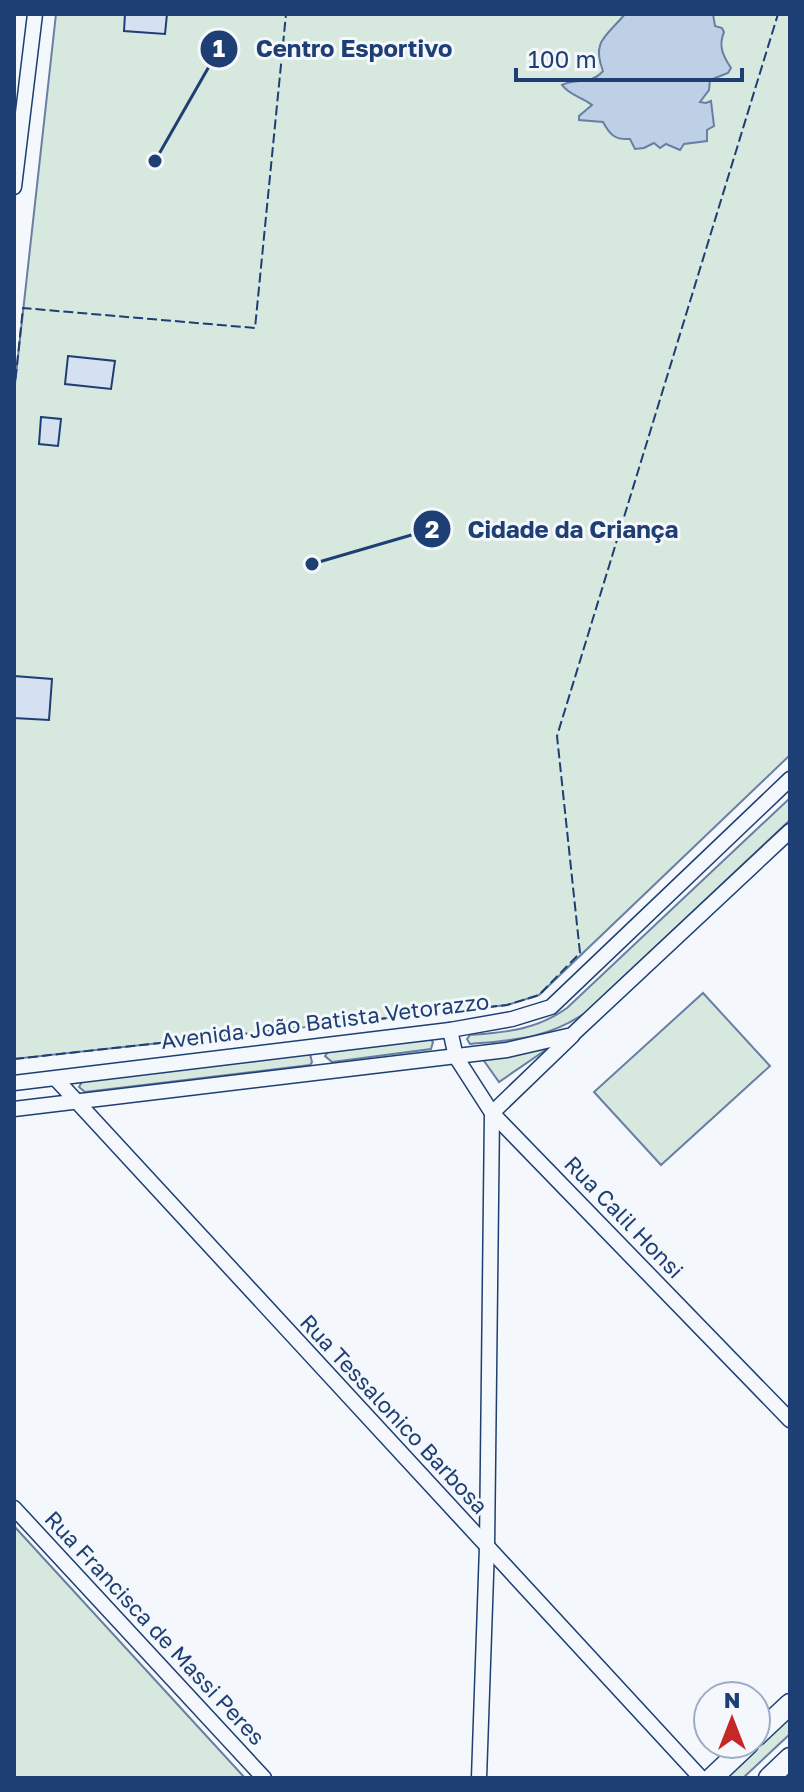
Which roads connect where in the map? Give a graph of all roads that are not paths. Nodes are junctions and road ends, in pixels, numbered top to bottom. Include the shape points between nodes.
1 (35, 14) edge
2 (14, 187) edge
3 (790, 779) edge
4 (790, 831) edge
5 (450, 1030) junction
6 (572, 1035) junction
7 (316, 1045) junction
8 (456, 1057) junction
9 (320, 1072) junction
10 (56, 1079) junction
11 (14, 1083) edge
12 (76, 1100) junction
13 (14, 1109) edge
14 (492, 1113) junction
15 (790, 1420) edge
16 (14, 1508) edge
17 (487, 1547) junction
18 (790, 1704) edge
19 (772, 1721) edge
20 (790, 1758) edge
21 (731, 1760) edge
22 (264, 1778) edge
23 (479, 1778) edge
24 (701, 1778) edge
25 (712, 1778) edge
26 (769, 1778) edge

1 - 2 street
3 - 5 street, Avenida João Batista Vetorazzo via 551,1007
4 - 6 street
5 - 7 street, Avenida João Batista Vetorazzo
5 - 8 street, Rua Calil Honsi
6 - 8 street
6 - 14 street
7 - 9 street
7 - 10 street, Avenida João Batista Vetorazzo
8 - 9 street
8 - 14 street, Rua Calil Honsi
9 - 12 street
10 - 11 street, Avenida João Batista Vetorazzo
10 - 12 street, Rua Tessalonico Barbosa
12 - 13 street
12 - 17 street, Rua Tessalonico Barbosa
14 - 15 street, Rua Calil Honsi
14 - 17 street
16 - 22 street, Rua Francisca de Massi Peres
17 - 23 street
17 - 24 street, Rua Tessalonico Barbosa
18 - 19 main road
20 - 26 main road
21 - 25 main road

